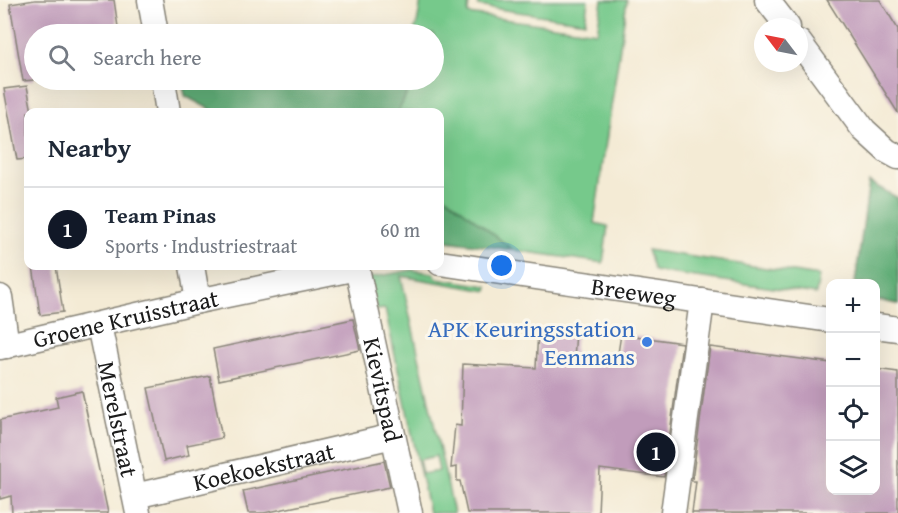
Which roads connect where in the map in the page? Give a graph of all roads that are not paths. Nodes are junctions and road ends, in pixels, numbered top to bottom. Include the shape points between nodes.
1 (150, 0) edge
2 (767, 0) edge
3 (781, 18) edge
4 (154, 24) edge
5 (808, 54) edge
6 (165, 90) edge
7 (167, 108) edge
8 (898, 157) edge
9 (444, 264) edge
10 (193, 270) edge
11 (347, 270) edge
12 (357, 270) edge
13 (0, 297) edge
14 (198, 301) junction
15 (702, 302) junction
16 (826, 319) edge
17 (99, 325) junction
18 (880, 327) edge
19 (898, 329) edge
20 (4, 347) edge
21 (393, 436) junction
22 (136, 504) edge
23 (410, 513) edge
24 (673, 513) edge

1 - 4 street
2 - 3 street
5 - 8 street via 864,130
6 - 7 street
9 - 15 street, Breeweg
10 - 14 street
11 - 14 street, Groene Kruisstraat
12 - 21 street, Kievitspad
13 - 20 street
14 - 17 street, Groene Kruisstraat
15 - 16 street, Breeweg
15 - 24 street
17 - 20 street, Groene Kruisstraat
17 - 22 street, Merelstraat
18 - 19 street
21 - 22 street, Koekoekstraat
21 - 23 street, Kievitspad

